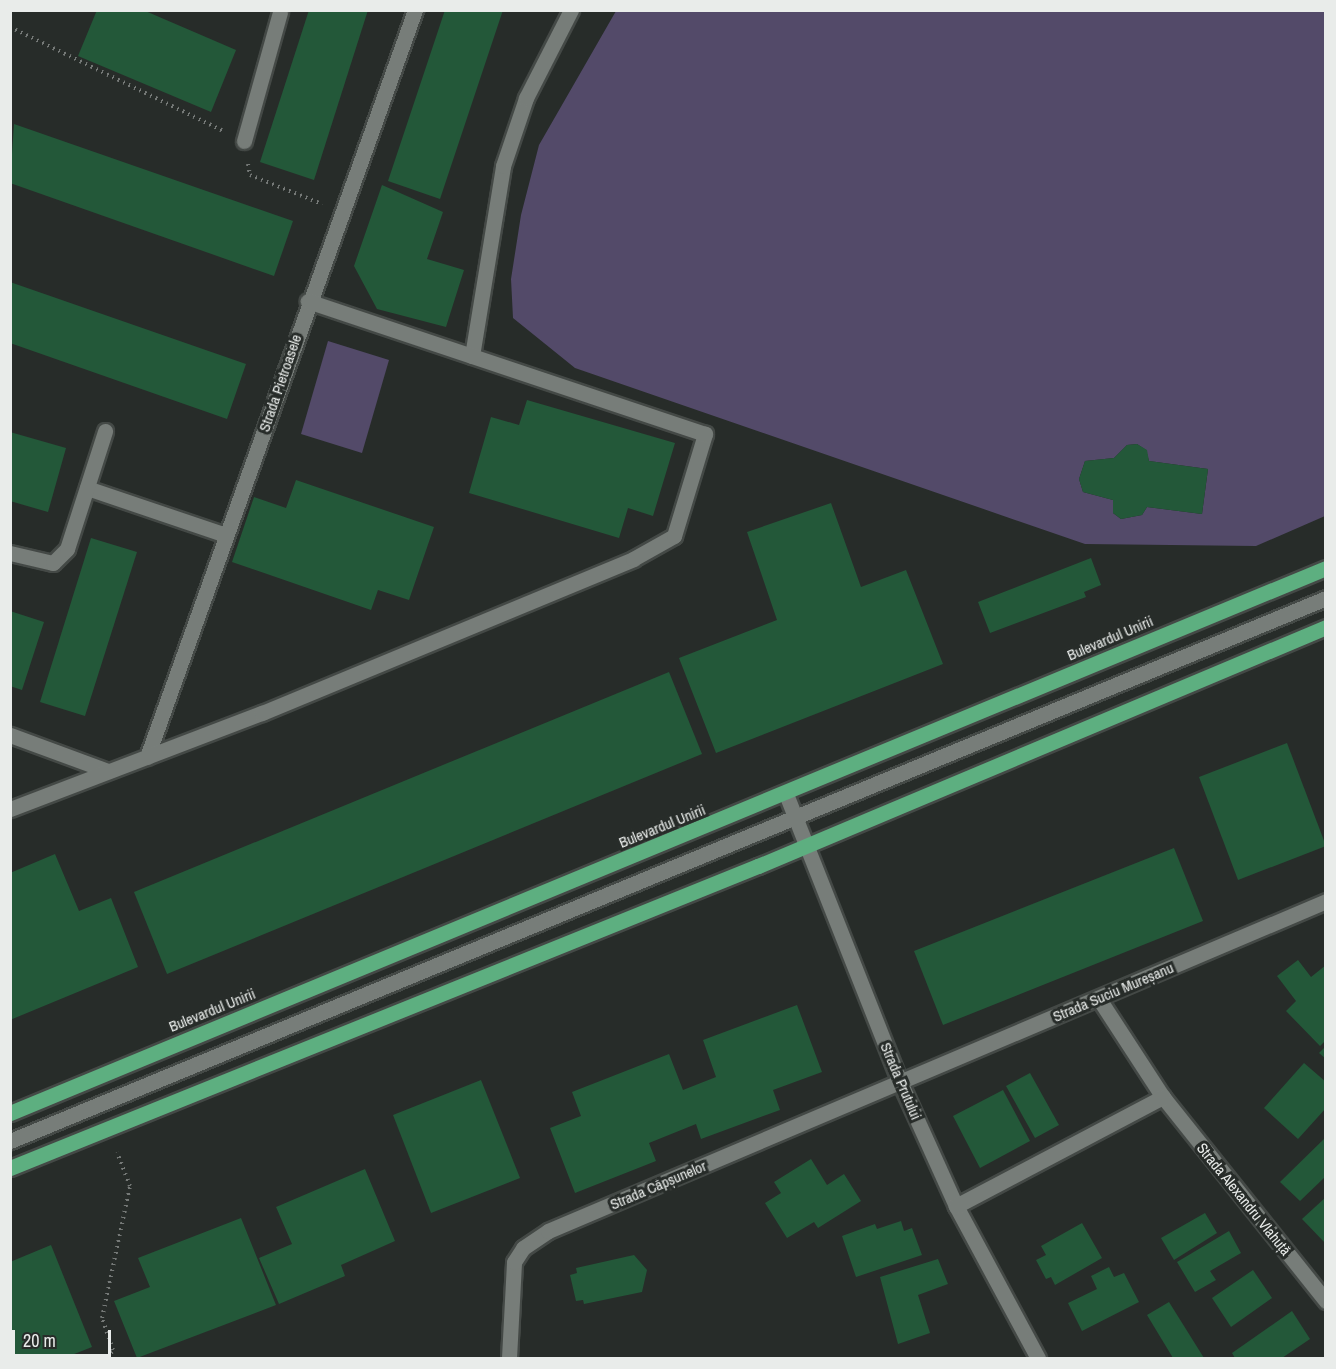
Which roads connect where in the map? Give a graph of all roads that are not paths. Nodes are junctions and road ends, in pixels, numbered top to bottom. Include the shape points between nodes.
1 (415, 10) edge
2 (572, 10) edge
3 (279, 11) edge
4 (244, 141) road end
5 (308, 301) junction
6 (472, 356) junction
7 (105, 430) dead end
8 (87, 488) junction
9 (226, 535) junction
10 (10, 554) edge
11 (1326, 568) edge
12 (1326, 598) edge
13 (1326, 627) edge
14 (10, 735) edge
15 (147, 757) junction
16 (108, 771) junction
17 (786, 794) junction
18 (10, 809) edge
19 (795, 819) junction
20 (806, 846) junction
21 (1326, 901) edge
22 (1099, 999) junction
23 (900, 1082) junction
24 (1163, 1097) junction
25 (10, 1113) edge
26 (10, 1141) edge
27 (10, 1168) edge
28 (956, 1206) junction
29 (1326, 1301) edge
30 (509, 1359) edge
31 (1038, 1359) edge

1 - 5 street, Strada Pietroasele
2 - 6 street via 526,98 503,166
3 - 4 street
5 - 6 street
5 - 9 street, Strada Pietroasele
6 - 15 street via 705,434 674,536 633,559
7 - 8 street
8 - 9 street
8 - 10 street via 67,549 53,563
9 - 15 street, Strada Pietroasele
11 - 17 main road, Bulevardul Unirii
12 - 19 street
13 - 20 main road
14 - 16 street
15 - 16 street
16 - 18 street
17 - 19 street, Strada Prutului
17 - 25 main road, Bulevardul Unirii
19 - 20 street, Strada Prutului
19 - 26 street
20 - 23 street, Strada Prutului
20 - 27 main road
21 - 22 street, Strada Suciu Mureșanu
22 - 23 street, Strada Suciu Mureșanu
22 - 24 street, Strada Alexandru Vlahuță
23 - 28 street, Strada Prutului
23 - 30 street, Strada Căpșunelor via 535,1238 514,1262
24 - 28 street
24 - 29 street, Strada Alexandru Vlahuță
28 - 31 street, Strada Prutului

